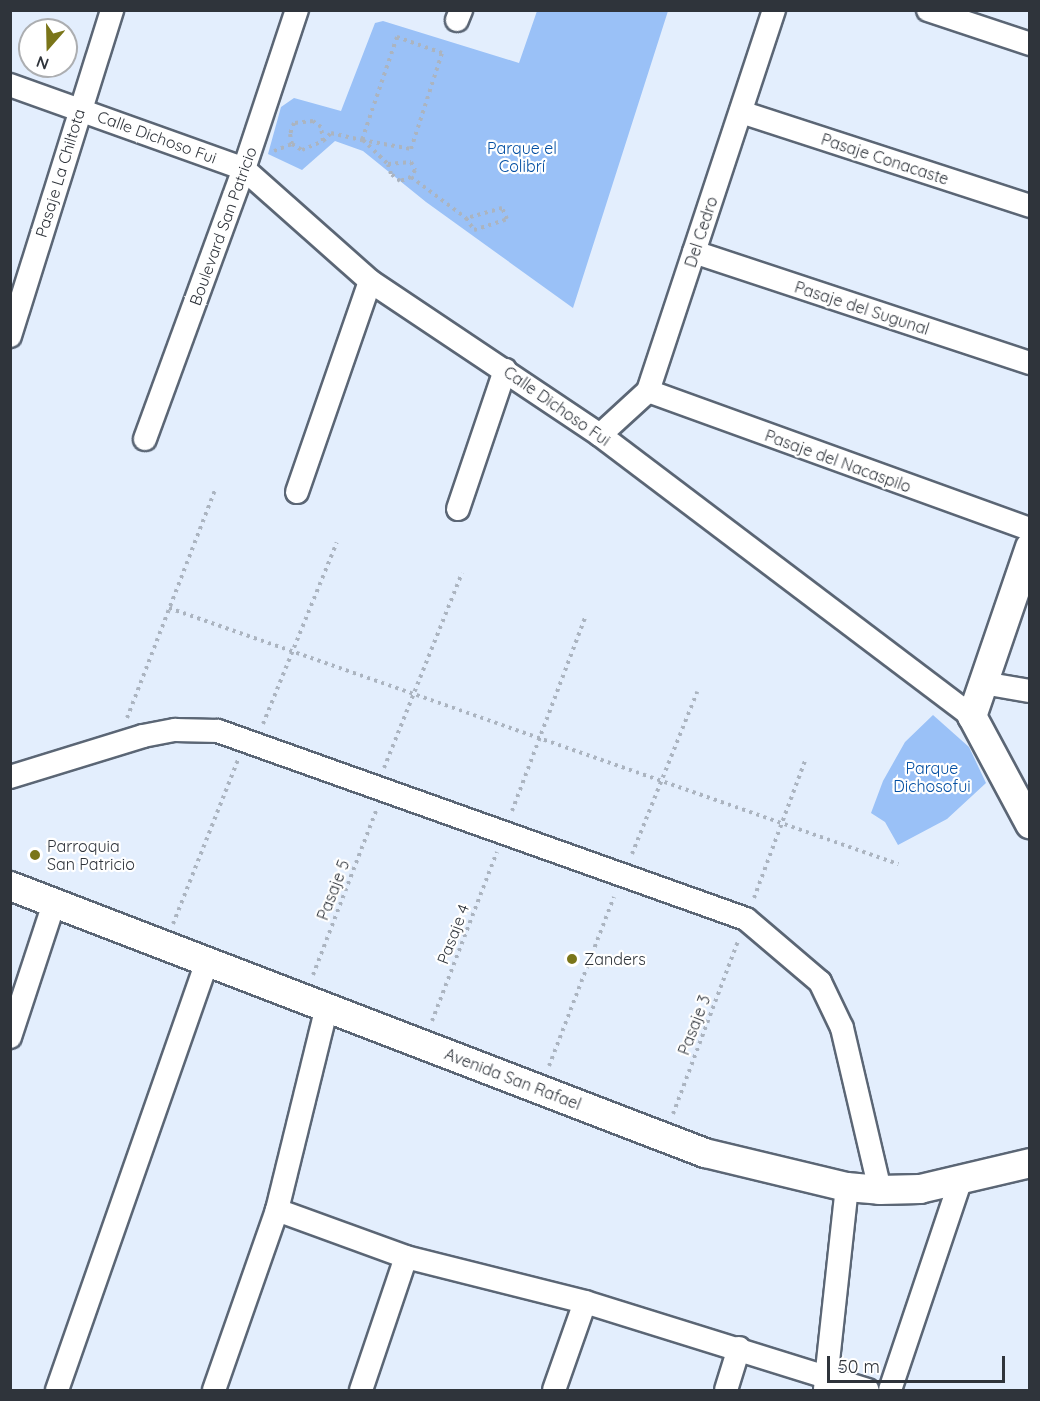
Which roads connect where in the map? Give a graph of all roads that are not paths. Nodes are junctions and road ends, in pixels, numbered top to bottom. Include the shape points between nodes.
1 (112, 10) edge
2 (297, 10) edge
3 (774, 10) edge
4 (928, 10) edge
5 (1029, 44) edge
6 (10, 85) edge
7 (79, 110) junction
8 (741, 112) junction
9 (244, 169) junction
10 (1029, 206) edge
11 (694, 252) junction
12 (370, 280) junction
13 (10, 336) edge
14 (1029, 363) edge
15 (506, 370) junction
16 (648, 391) junction
17 (600, 435) junction
18 (145, 440) dead end
19 (297, 492) dead end
20 (458, 508) dead end
21 (1029, 529) edge
22 (1029, 547) edge
23 (983, 683) junction
24 (1029, 691) edge
25 (972, 716) junction
26 (10, 777) edge
27 (1029, 824) edge
28 (10, 886) edge
29 (54, 903) junction
30 (208, 960) junction
31 (316, 1002) junction
32 (10, 1037) edge
33 (1029, 1163) edge
34 (960, 1182) junction
35 (847, 1187) junction
36 (880, 1190) junction
37 (278, 1210) junction
38 (406, 1257) junction
39 (585, 1302) junction
40 (739, 1348) junction
41 (825, 1383) edge
42 (57, 1390) edge
43 (214, 1390) edge
44 (361, 1390) edge
45 (554, 1390) edge
46 (726, 1390) edge
47 (868, 1390) edge
48 (890, 1390) edge

1 - 7 street, Pasaje La Chiltota
2 - 9 street, Boulevard San Patricio
3 - 8 street, Del Cedro
4 - 5 street
6 - 7 street, Calle Dichoso Fui
7 - 9 street, Calle Dichoso Fui
7 - 13 street, Pasaje La Chiltota
8 - 10 street, Pasaje Conacaste
8 - 11 street, Del Cedro
9 - 12 street, Calle Dichoso Fui
9 - 18 street, Boulevard San Patricio
11 - 14 street, Pasaje del Sugunal
11 - 16 street, Del Cedro
12 - 15 street, Calle Dichoso Fui
12 - 19 street
15 - 17 street, Calle Dichoso Fui
15 - 20 street
16 - 17 street, Del Cedro
16 - 21 street, Pasaje del Nacaspilo
17 - 25 street, Calle Dichoso Fui
22 - 23 street
23 - 24 street
23 - 25 street
25 - 27 street, Calle Dichoso Fui
26 - 36 street via 175,730 218,731 746,919 820,982 842,1028
28 - 29 street, Avenida San Rafael
29 - 30 street, Avenida San Rafael
29 - 32 street
30 - 31 street, Avenida San Rafael
30 - 42 street
31 - 35 street, Avenida San Rafael via 663,1140
31 - 37 street
33 - 34 street, Avenida San Rafael
34 - 36 street, Avenida San Rafael via 920,1190
34 - 48 street
35 - 36 street, Avenida San Rafael
35 - 41 street
37 - 38 street
37 - 43 street
38 - 39 street
38 - 44 street
39 - 40 street
39 - 45 street
40 - 41 street
40 - 46 street
41 - 47 street

